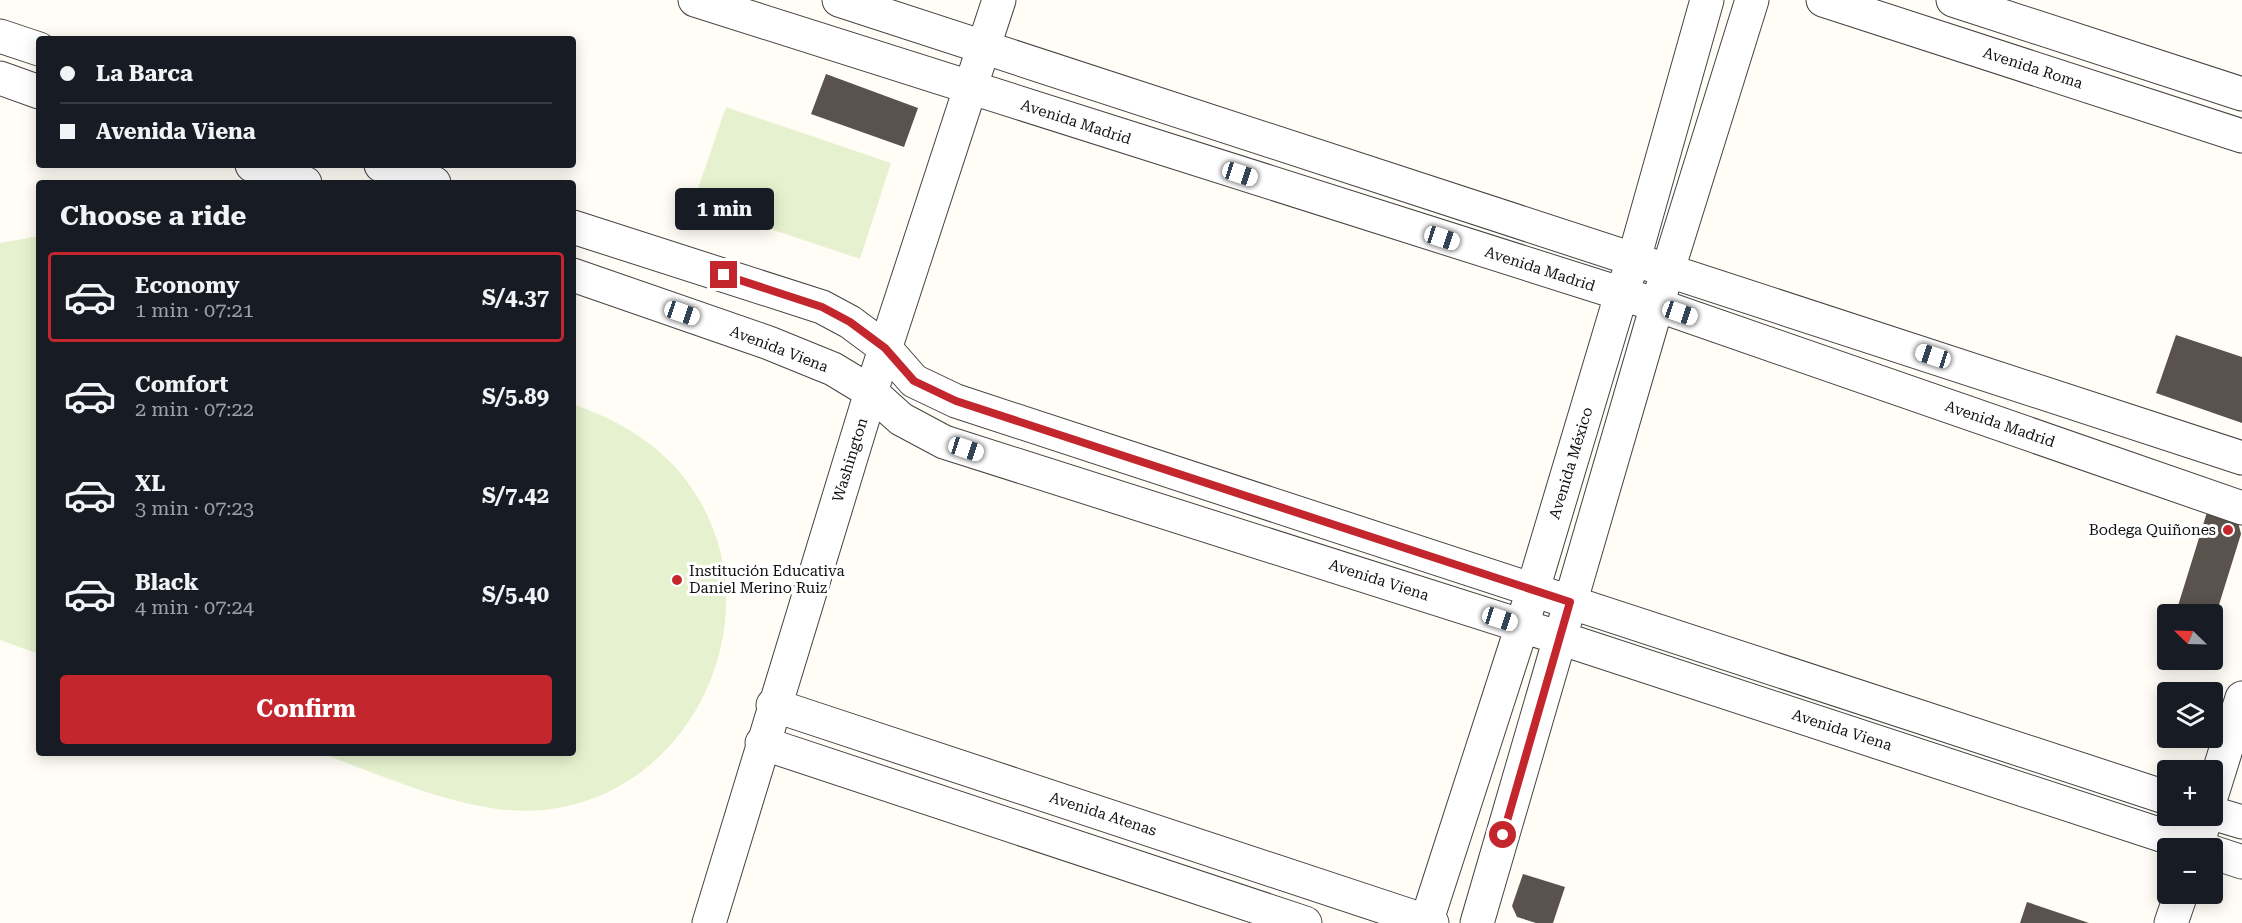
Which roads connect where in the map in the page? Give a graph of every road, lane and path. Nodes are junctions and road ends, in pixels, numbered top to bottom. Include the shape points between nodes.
1 (695, 0) edge
2 (838, 0) edge
3 (999, 0) edge
4 (1707, 0) edge
5 (1752, 0) edge
6 (1823, 0) edge
7 (1953, 0) edge
8 (0, 36) edge
9 (985, 46) junction
10 (36, 48) edge
11 (0, 78) edge
12 (970, 89) junction
13 (36, 91) edge
14 (2242, 94) edge
15 (2242, 136) edge
16 (261, 168) edge
17 (390, 168) edge
18 (296, 180) edge
19 (425, 180) edge
20 (576, 228) edge
21 (1634, 259) junction
22 (1668, 269) junction
23 (576, 276) edge
24 (1621, 295) junction
25 (1657, 305) junction
26 (885, 348) junction
27 (871, 392) junction
28 (2242, 458) edge
29 (2242, 508) edge
30 (1532, 591) junction
31 (1570, 602) junction
32 (1522, 626) junction
33 (1560, 638) junction
34 (2242, 698) edge
35 (774, 705) junction
36 (762, 743) junction
37 (2223, 760) edge
38 (2157, 794) edge
39 (2223, 816) edge
40 (2242, 822) edge
41 (2187, 838) edge
42 (2223, 853) edge
43 (2242, 862) edge
44 (2178, 904) edge
45 (1428, 922) edge
46 (709, 923) edge
47 (1305, 923) edge
48 (1477, 923) edge
49 (2171, 923) edge

1 - 12 street, Avenida Madrid
2 - 9 street
3 - 9 street, Washington
4 - 21 street, Avenida México
5 - 22 street
6 - 15 street, Avenida Roma
7 - 14 street
8 - 10 street
9 - 12 street, Washington
9 - 21 street
11 - 13 street
12 - 24 street, Avenida Madrid
12 - 26 street, Washington
16 - 18 street
17 - 19 street
20 - 26 street via 822,307
21 - 22 street
21 - 24 street, Avenida México
22 - 25 street
22 - 28 street
23 - 27 street, Avenida Viena via 804,356
24 - 25 street, Avenida Madrid
24 - 30 street, Avenida México
25 - 29 street, Avenida Madrid
25 - 31 street
26 - 27 street, Washington
26 - 30 street via 914,381 956,401
27 - 32 street, Avenida Viena via 901,419 944,442
27 - 35 street, Washington
30 - 31 street
30 - 32 street, Avenida México
31 - 33 street
31 - 38 street
32 - 33 street, Avenida Viena
32 - 45 street, Avenida México
33 - 41 street, Avenida Viena
33 - 48 street
34 - 37 street
35 - 36 street, Washington
35 - 45 street, Avenida Atenas
36 - 46 street, Washington
36 - 47 street
39 - 40 street
42 - 43 street, Avenida Viena
44 - 49 street

